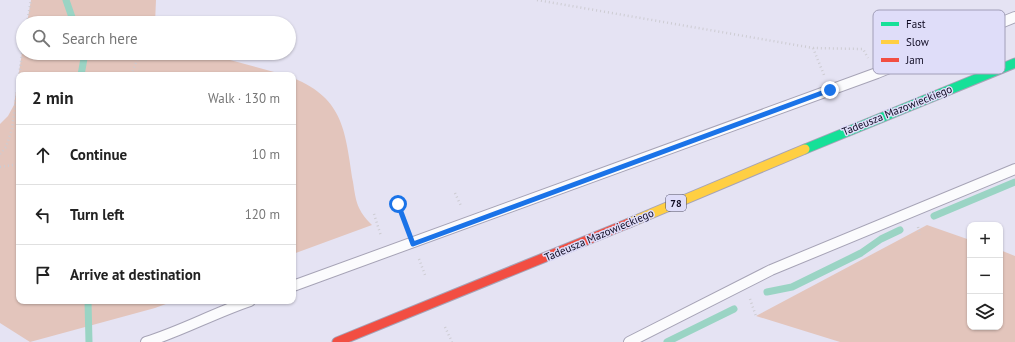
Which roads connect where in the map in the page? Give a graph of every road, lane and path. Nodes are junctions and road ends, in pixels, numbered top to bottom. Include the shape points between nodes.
1 (31, 0) edge
2 (537, 0) edge
3 (28, 16) edge
4 (1015, 17) edge
5 (1005, 21) edge
6 (813, 48) junction
7 (21, 60) edge
8 (137, 60) edge
9 (1015, 63) edge
10 (873, 66) edge
11 (1005, 67) edge
12 (20, 72) edge
13 (131, 72) edge
14 (874, 74) edge
15 (987, 74) edge
16 (830, 90) junction
17 (16, 99) edge
18 (0, 154) edge
19 (16, 164) edge
20 (0, 167) edge
21 (1015, 169) edge
22 (398, 204) dead end
23 (413, 244) junction
24 (296, 285) edge
25 (241, 304) edge
26 (445, 327) dead end
27 (172, 338) edge
28 (146, 342) edge
29 (337, 342) edge
30 (452, 342) edge
31 (629, 342) edge

1 - 3 path
2 - 6 path
4 - 5 lane
6 - 10 path via 863,49
6 - 16 path
7 - 12 path
8 - 13 path
9 - 11 main road, Tadeusza Mazowieckiego / 78
14 - 16 lane
15 - 29 main road, Tadeusza Mazowieckiego / 78
16 - 23 lane
17 - 18 path via 12,129 6,147
19 - 20 path
21 - 31 lane via 771,270
22 - 23 path
23 - 24 lane
25 - 27 lane via 218,312
26 - 30 path
27 - 28 lane

